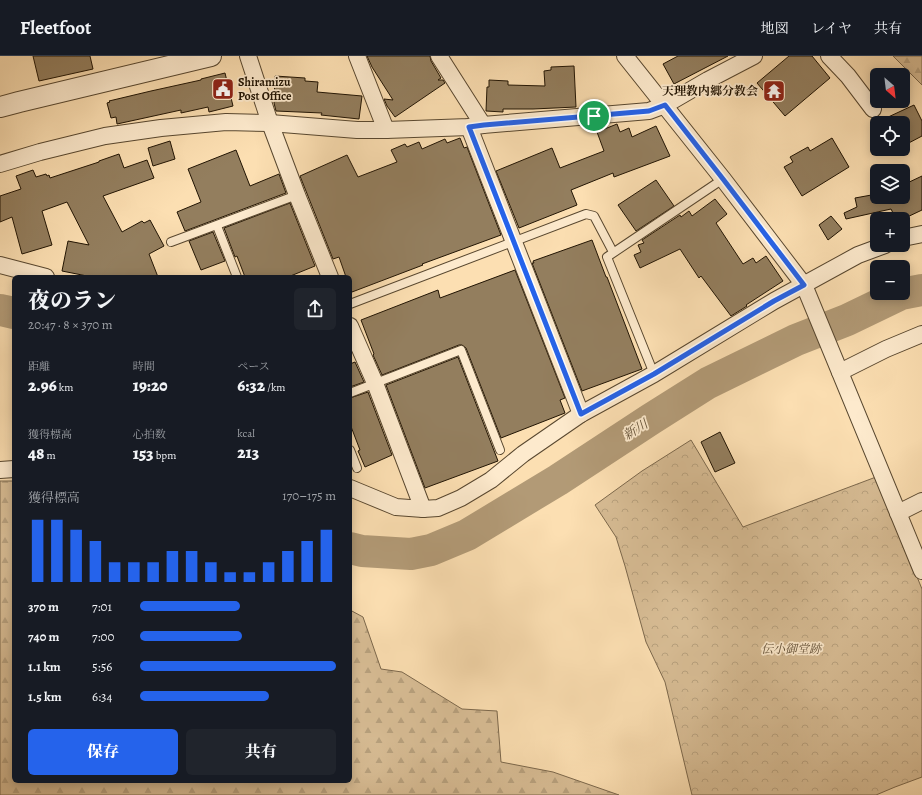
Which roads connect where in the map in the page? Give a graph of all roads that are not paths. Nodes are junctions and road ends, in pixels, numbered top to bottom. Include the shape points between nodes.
1 (211, 56) edge
2 (248, 56) edge
3 (357, 56) edge
4 (439, 56) edge
5 (625, 56) edge
6 (754, 56) edge
7 (829, 56) edge
8 (665, 105) junction
9 (0, 107) edge
10 (873, 109) dead end
11 (270, 123) junction
12 (476, 126) junction
13 (386, 130) junction
14 (0, 164) edge
15 (723, 179) junction
16 (297, 195) junction
17 (217, 226) junction
18 (922, 234) edge
19 (910, 237) edge
20 (171, 242) dead end
21 (513, 242) junction
22 (870, 251) edge
23 (613, 252) junction
24 (0, 265) edge
25 (38, 275) edge
26 (236, 275) edge
27 (329, 275) edge
28 (804, 285) junction
29 (352, 303) edge
30 (352, 331) edge
31 (922, 334) edge
32 (838, 368) junction
33 (654, 374) junction
34 (375, 383) junction
35 (352, 392) edge
36 (581, 414) junction
37 (500, 450) dead end
38 (352, 455) edge
39 (357, 468) dead end
40 (12, 469) edge
41 (0, 470) edge
42 (352, 489) edge
43 (922, 501) edge
44 (423, 509) junction
45 (898, 513) junction
46 (922, 571) edge

1 - 9 street
2 - 11 street
3 - 13 street
4 - 12 street
5 - 8 street
6 - 8 street
7 - 10 street
8 - 12 street via 649,111
8 - 15 street
11 - 13 street
11 - 14 street via 226,122 105,136
11 - 16 street
12 - 13 street
12 - 21 street
15 - 23 lane
15 - 28 street
16 - 17 lane
16 - 27 street
17 - 20 lane
17 - 26 lane
18 - 19 street
21 - 23 lane via 586,214 594,216
21 - 29 lane
21 - 36 street
22 - 28 street
23 - 33 lane via 606,257
24 - 25 street
28 - 32 street
28 - 33 street
30 - 34 street
31 - 32 street
32 - 45 street
33 - 36 street
34 - 35 lane
34 - 37 lane via 461,350
34 - 44 street
36 - 44 street via 523,454 491,480 438,508
38 - 39 lane
40 - 41 street
42 - 44 street via 396,507
43 - 45 street
45 - 46 street

